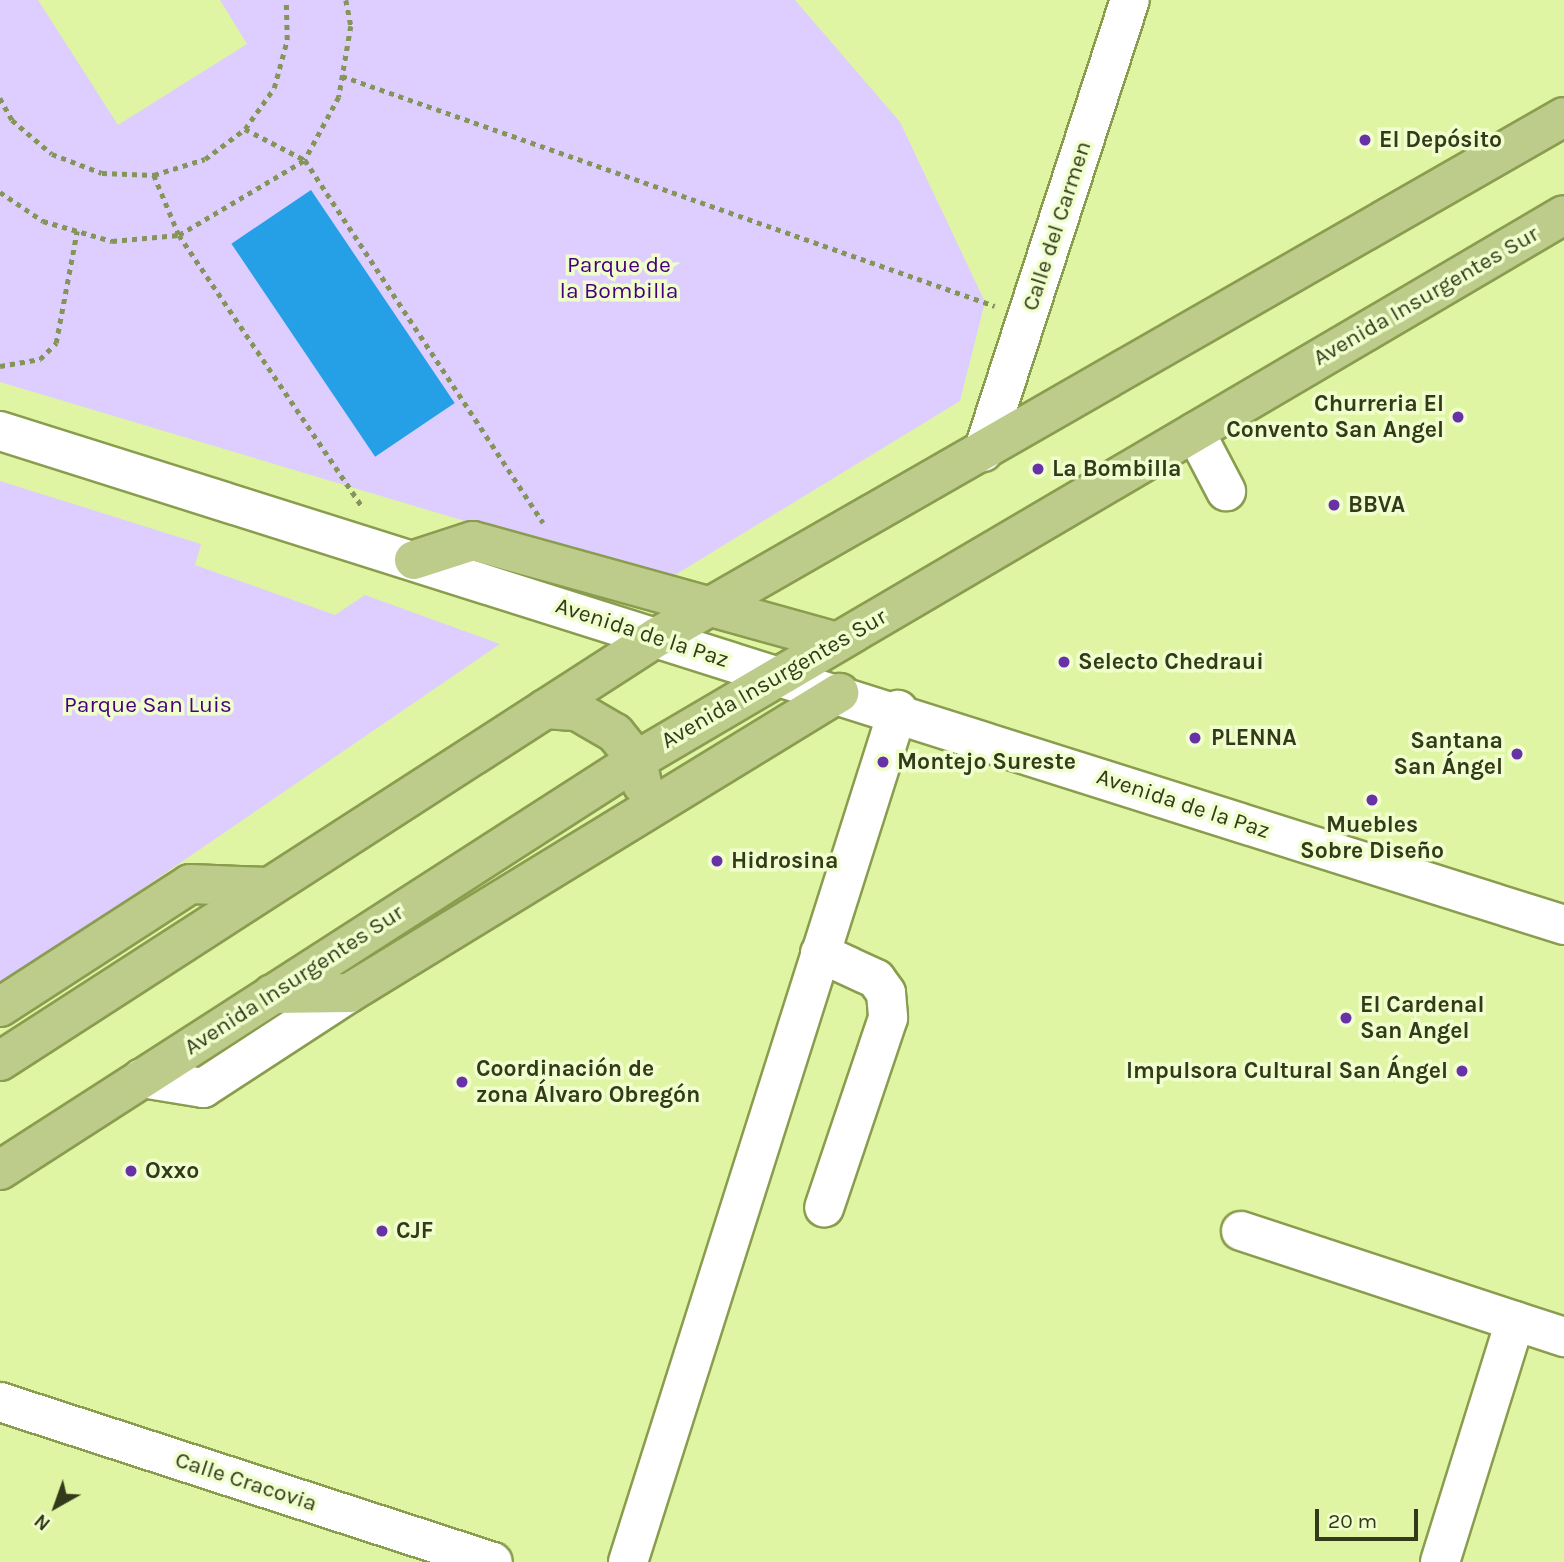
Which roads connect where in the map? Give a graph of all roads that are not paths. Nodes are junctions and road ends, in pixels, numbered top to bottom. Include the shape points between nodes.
1 (1130, 0) edge
2 (1564, 117) edge
3 (1564, 215) edge
4 (0, 431) edge
5 (1195, 432) junction
6 (983, 452) junction
7 (1226, 491) dead end
8 (403, 557) junction
9 (711, 606) junction
10 (657, 637) junction
11 (836, 642) junction
12 (776, 676) junction
13 (839, 693) junction
14 (545, 709) junction
15 (898, 710) junction
16 (637, 760) junction
17 (622, 823) junction
18 (268, 887) junction
19 (1564, 925) edge
20 (820, 953) junction
21 (349, 993) junction
22 (272, 995) junction
23 (0, 1007) edge
24 (0, 1061) edge
25 (142, 1079) junction
26 (0, 1170) edge
27 (824, 1208) dead end
28 (1241, 1231) dead end
29 (1515, 1321) junction
30 (1564, 1337) edge
31 (0, 1402) edge
32 (493, 1562) edge
33 (628, 1562) edge
34 (1440, 1562) edge

1 - 6 street, Calle del Carmen
2 - 6 main road
3 - 5 main road, Avenida Insurgentes Sur
4 - 8 street, Avenida de la Paz
5 - 7 street
5 - 11 main road, Avenida Insurgentes Sur
6 - 9 main road
8 - 9 main road via 472,541
8 - 10 street, Avenida de la Paz
9 - 10 main road
9 - 11 main road
10 - 12 street, Avenida de la Paz
10 - 14 main road
11 - 12 main road, Avenida Insurgentes Sur
12 - 13 street, Avenida de la Paz
12 - 16 main road, Avenida Insurgentes Sur
13 - 15 street, Avenida de la Paz
13 - 17 main road
14 - 16 main road via 597,720
14 - 18 main road
15 - 19 street, Avenida de la Paz
15 - 20 street
16 - 17 main road via 643,780
16 - 22 main road, Avenida Insurgentes Sur
17 - 21 main road
18 - 23 main road via 190,884
18 - 24 main road
20 - 27 street via 876,979 886,993 888,1018
20 - 33 street
21 - 22 main road
21 - 25 street via 203,1088
22 - 25 main road, Avenida Insurgentes Sur
25 - 26 main road, Avenida Insurgentes Sur
28 - 29 street
29 - 30 street
29 - 34 street
31 - 32 street, Calle Cracovia

